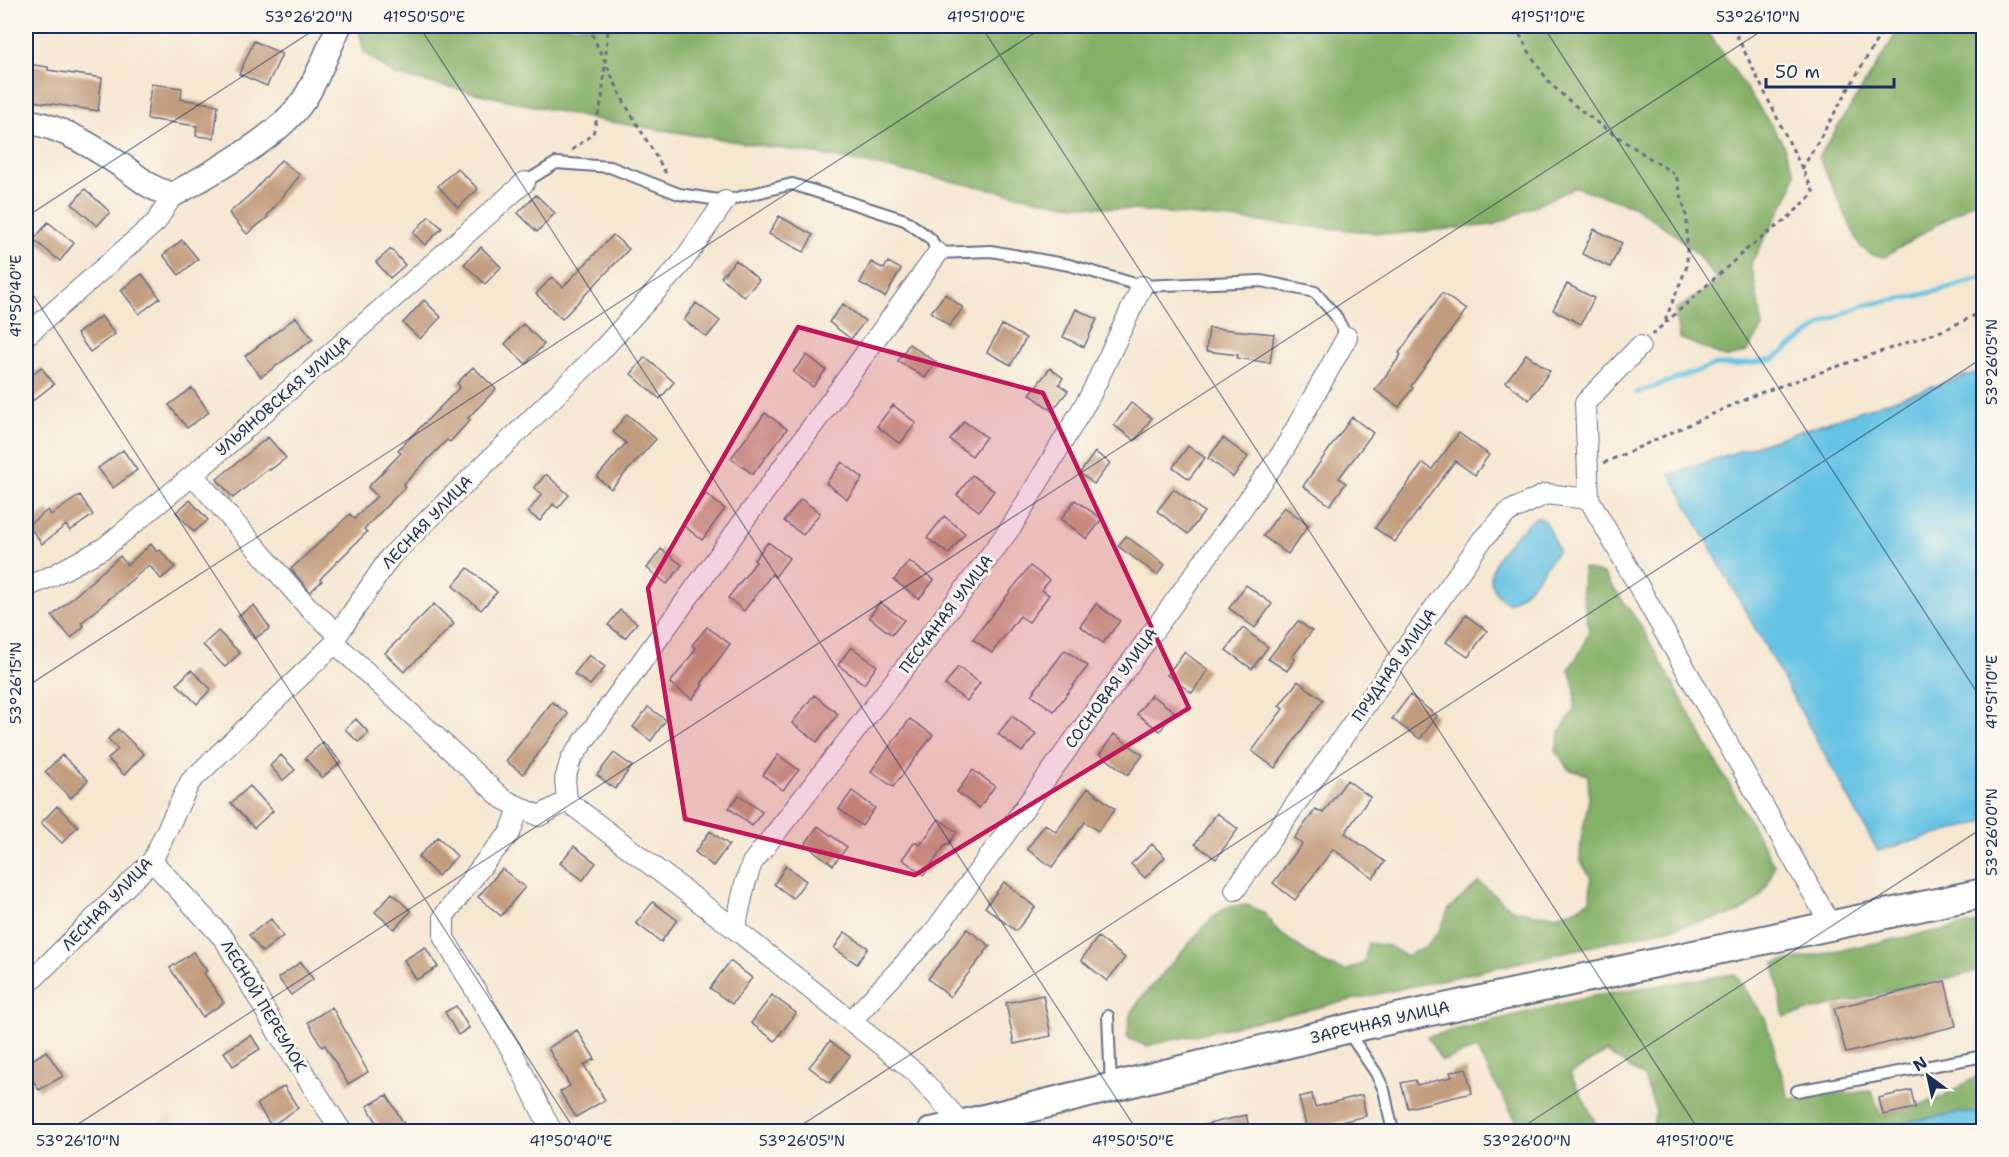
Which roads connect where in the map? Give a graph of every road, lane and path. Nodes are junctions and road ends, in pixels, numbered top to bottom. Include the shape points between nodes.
1 (339, 26) edge
2 (588, 26) edge
3 (608, 26) edge
4 (1516, 26) edge
5 (1732, 26) edge
6 (1886, 26) edge
7 (605, 64) junction
8 (26, 121) edge
9 (556, 163) junction
10 (1802, 170) junction
11 (525, 182) joint
12 (679, 194) junction
13 (173, 195) junction
14 (725, 201) junction
15 (938, 253) junction
16 (1142, 286) junction
17 (1983, 311) edge
18 (1664, 325) junction
19 (26, 336) edge
20 (1347, 338) joint
21 (1640, 346) joint
22 (1588, 470) junction
23 (193, 476) junction
24 (1589, 499) junction
25 (26, 586) edge
26 (337, 639) junction
27 (567, 801) junction
28 (519, 808) junction
29 (152, 861) junction
30 (1236, 890) dead end
31 (1983, 893) edge
32 (1831, 925) junction
33 (735, 929) junction
34 (26, 986) edge
35 (1108, 1016) dead end
36 (851, 1021) junction
37 (1346, 1029) junction
38 (1983, 1056) edge
39 (1110, 1087) junction
40 (1797, 1091) dead end
41 (961, 1123) junction
42 (342, 1131) edge
43 (552, 1131) edge
44 (932, 1131) edge
45 (1394, 1131) edge

1 - 13 street via 308,94 288,119 238,157
2 - 7 path
3 - 7 path
4 - 18 path via 1554,87 1676,175 1687,218 1688,266
5 - 10 path
6 - 10 path
7 - 9 path via 602,100 593,134
7 - 12 path
8 - 13 street via 77,137 153,189
9 - 11 lane
9 - 12 lane via 610,167
10 - 18 path via 1814,193
11 - 23 street, УЛЬЯНОВСКАЯ УЛИЦА
12 - 14 lane
13 - 19 street via 156,222
14 - 15 lane via 792,184 905,220 931,239
14 - 26 street, ЛЕСНАЯ УЛИЦА via 681,264 599,353 390,557
15 - 16 lane via 991,251 1069,265
15 - 27 street via 571,759 565,779
16 - 20 lane via 1261,281 1315,292 1335,315
16 - 33 street, ПЕСЧАНАЯ УЛИЦА via 1090,396 1012,526 752,862
17 - 22 path via 1944,330 1757,394
18 - 21 path
20 - 36 street, СОСНОВАЯ УЛИЦА via 1282,453 1153,632 934,932
21 - 22 street via 1585,403
22 - 24 street
23 - 25 street, УЛЬЯНОВСКАЯ УЛИЦА via 104,548
23 - 26 street
24 - 30 street, ПРУДНАЯ УЛИЦА via 1546,494 1508,512 1482,540
24 - 32 street
26 - 28 street via 503,799
26 - 29 street, ЛЕСНАЯ УЛИЦА via 190,782
27 - 28 street via 539,816
27 - 33 street
28 - 43 street via 510,833 444,916 444,938 512,1051
29 - 34 street, ЛЕСНАЯ УЛИЦА
29 - 42 street, ЛЕСНОЙ ПЕРЕУЛОК via 225,940 278,1033
31 - 32 main road, ЗАРЕЧНАЯ УЛИЦА
32 - 37 main road, ЗАРЕЧНАЯ УЛИЦА
33 - 36 street
35 - 39 lane
36 - 41 street via 915,1072
37 - 39 main road, ЗАРЕЧНАЯ УЛИЦА
37 - 45 lane via 1377,1073
38 - 40 lane
39 - 41 main road, ЗАРЕЧНАЯ УЛИЦА
41 - 44 main road, ЗАРЕЧНАЯ УЛИЦА

